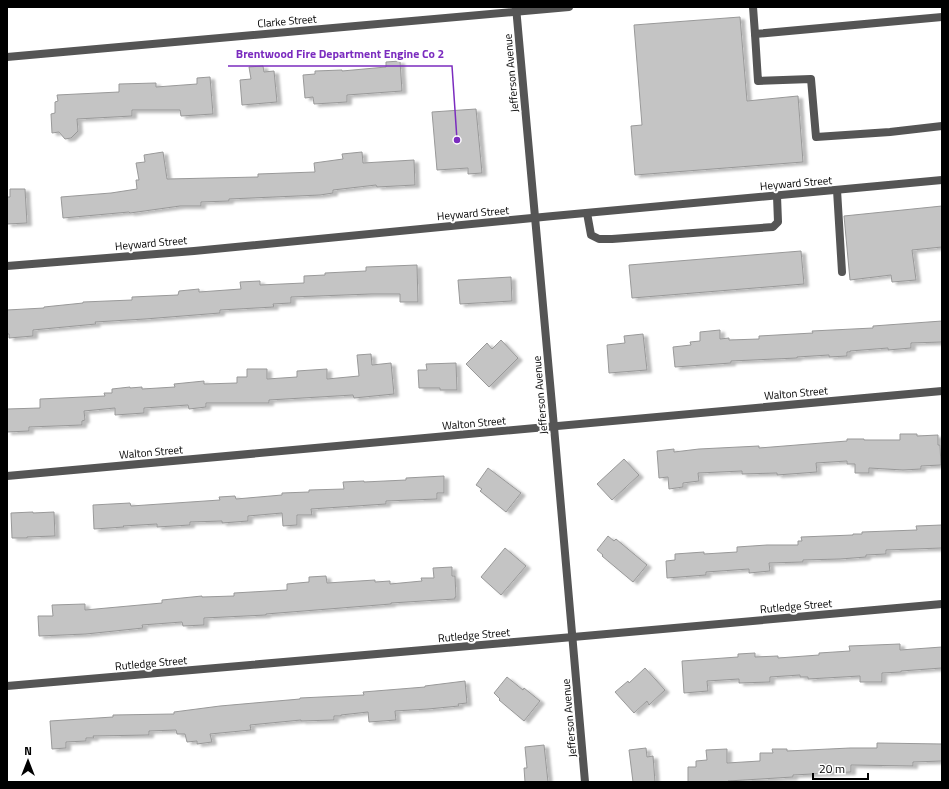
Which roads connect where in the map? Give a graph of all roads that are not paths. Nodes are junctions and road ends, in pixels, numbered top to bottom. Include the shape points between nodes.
1 (569, 7) edge
2 (752, 7) edge
3 (516, 9) edge
4 (942, 17) edge
5 (755, 34) junction
6 (7, 57) edge
7 (942, 126) edge
8 (942, 180) edge
9 (837, 190) junction
10 (777, 196) junction
11 (588, 213) junction
12 (534, 218) junction
13 (7, 266) edge
14 (842, 272) dead end
15 (942, 391) edge
16 (554, 427) junction
17 (7, 476) edge
18 (942, 604) edge
19 (573, 637) junction
20 (7, 686) edge
21 (586, 782) edge

1 - 3 street, Clarke Street
2 - 5 street
3 - 6 street, Clarke Street
3 - 12 street, Jefferson Avenue
4 - 5 street
5 - 7 street via 758,81 811,79 816,137
8 - 9 street, Heyward Street
9 - 10 street, Heyward Street
9 - 14 street
10 - 11 street, Heyward Street
10 - 11 street via 778,222 773,227 599,239 591,235
11 - 12 street, Heyward Street
12 - 13 street, Heyward Street via 194,251
12 - 16 street, Jefferson Avenue
15 - 16 street, Walton Street
16 - 17 street, Walton Street
16 - 19 street, Jefferson Avenue
18 - 19 street, Rutledge Street
19 - 20 street, Rutledge Street
19 - 21 street, Jefferson Avenue

